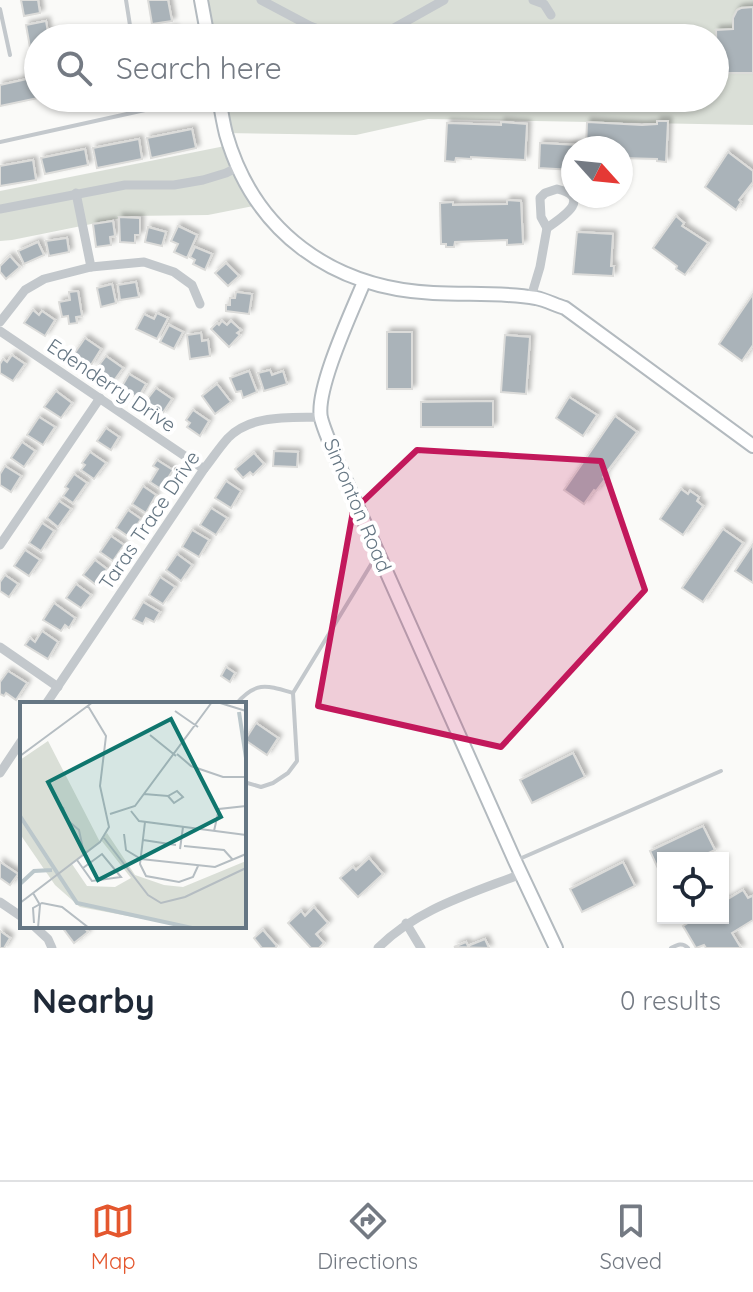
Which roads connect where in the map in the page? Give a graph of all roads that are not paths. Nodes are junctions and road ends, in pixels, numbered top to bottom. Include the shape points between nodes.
1 (126, 0) edge
2 (201, 0) edge
3 (261, 0) edge
4 (444, 0) edge
5 (533, 0) edge
6 (0, 9) edge
7 (551, 15) dead end
8 (130, 24) edge
9 (205, 24) edge
10 (306, 24) edge
11 (401, 24) edge
12 (10, 55) dead end
13 (136, 112) edge
14 (222, 112) edge
15 (0, 142) edge
16 (238, 167) junction
17 (76, 193) junction
18 (0, 209) edge
19 (547, 228) junction
20 (91, 267) junction
21 (364, 282) junction
22 (531, 297) junction
23 (200, 304) dead end
24 (0, 322) edge
25 (0, 331) edge
26 (100, 398) junction
27 (321, 417) junction
28 (753, 446) edge
29 (204, 469) junction
30 (0, 545) edge
31 (378, 553) junction
32 (0, 647) edge
33 (58, 687) junction
34 (293, 693) junction
35 (47, 702) edge
36 (238, 702) edge
37 (20, 743) edge
38 (721, 771) dead end
39 (0, 773) edge
40 (246, 783) edge
41 (515, 861) junction
42 (521, 874) junction
43 (0, 902) edge
44 (20, 916) edge
45 (406, 923) junction
46 (36, 928) edge
47 (52, 948) edge
48 (378, 948) edge
49 (421, 948) edge
50 (556, 948) edge
51 (671, 948) edge
52 (688, 948) edge

1 - 8 lane
2 - 9 street
3 - 10 street
4 - 11 street
5 - 7 street
6 - 12 lane
13 - 15 lane
14 - 16 street
16 - 17 street via 174,185
16 - 21 street via 259,205 286,235 317,260
17 - 18 street
17 - 20 street
19 - 19 street via 570,212 574,201 566,191 557,189 540,198
19 - 22 street
20 - 23 street via 144,262 159,266 192,285
20 - 24 street via 44,279 25,290
21 - 22 street via 404,291
21 - 27 street, Simonton Road via 333,360
22 - 28 street via 565,308
25 - 26 street, Edenderry Drive
26 - 29 street, Edenderry Drive
26 - 30 street
27 - 29 street, Taras Trace Drive via 251,423 230,436
27 - 31 street, Simonton Road
29 - 33 street, Taras Trace Drive
31 - 34 lane
31 - 41 street, Simonton Road
32 - 33 street
33 - 35 street, Taras Trace Drive
34 - 36 lane via 261,685
34 - 40 lane via 297,761 273,783 261,787
37 - 39 street
38 - 41 lane
41 - 42 street, Simonton Road
42 - 45 street
42 - 50 street, Simonton Road
43 - 44 street
45 - 48 street
45 - 49 street
46 - 47 street
51 - 52 lane

